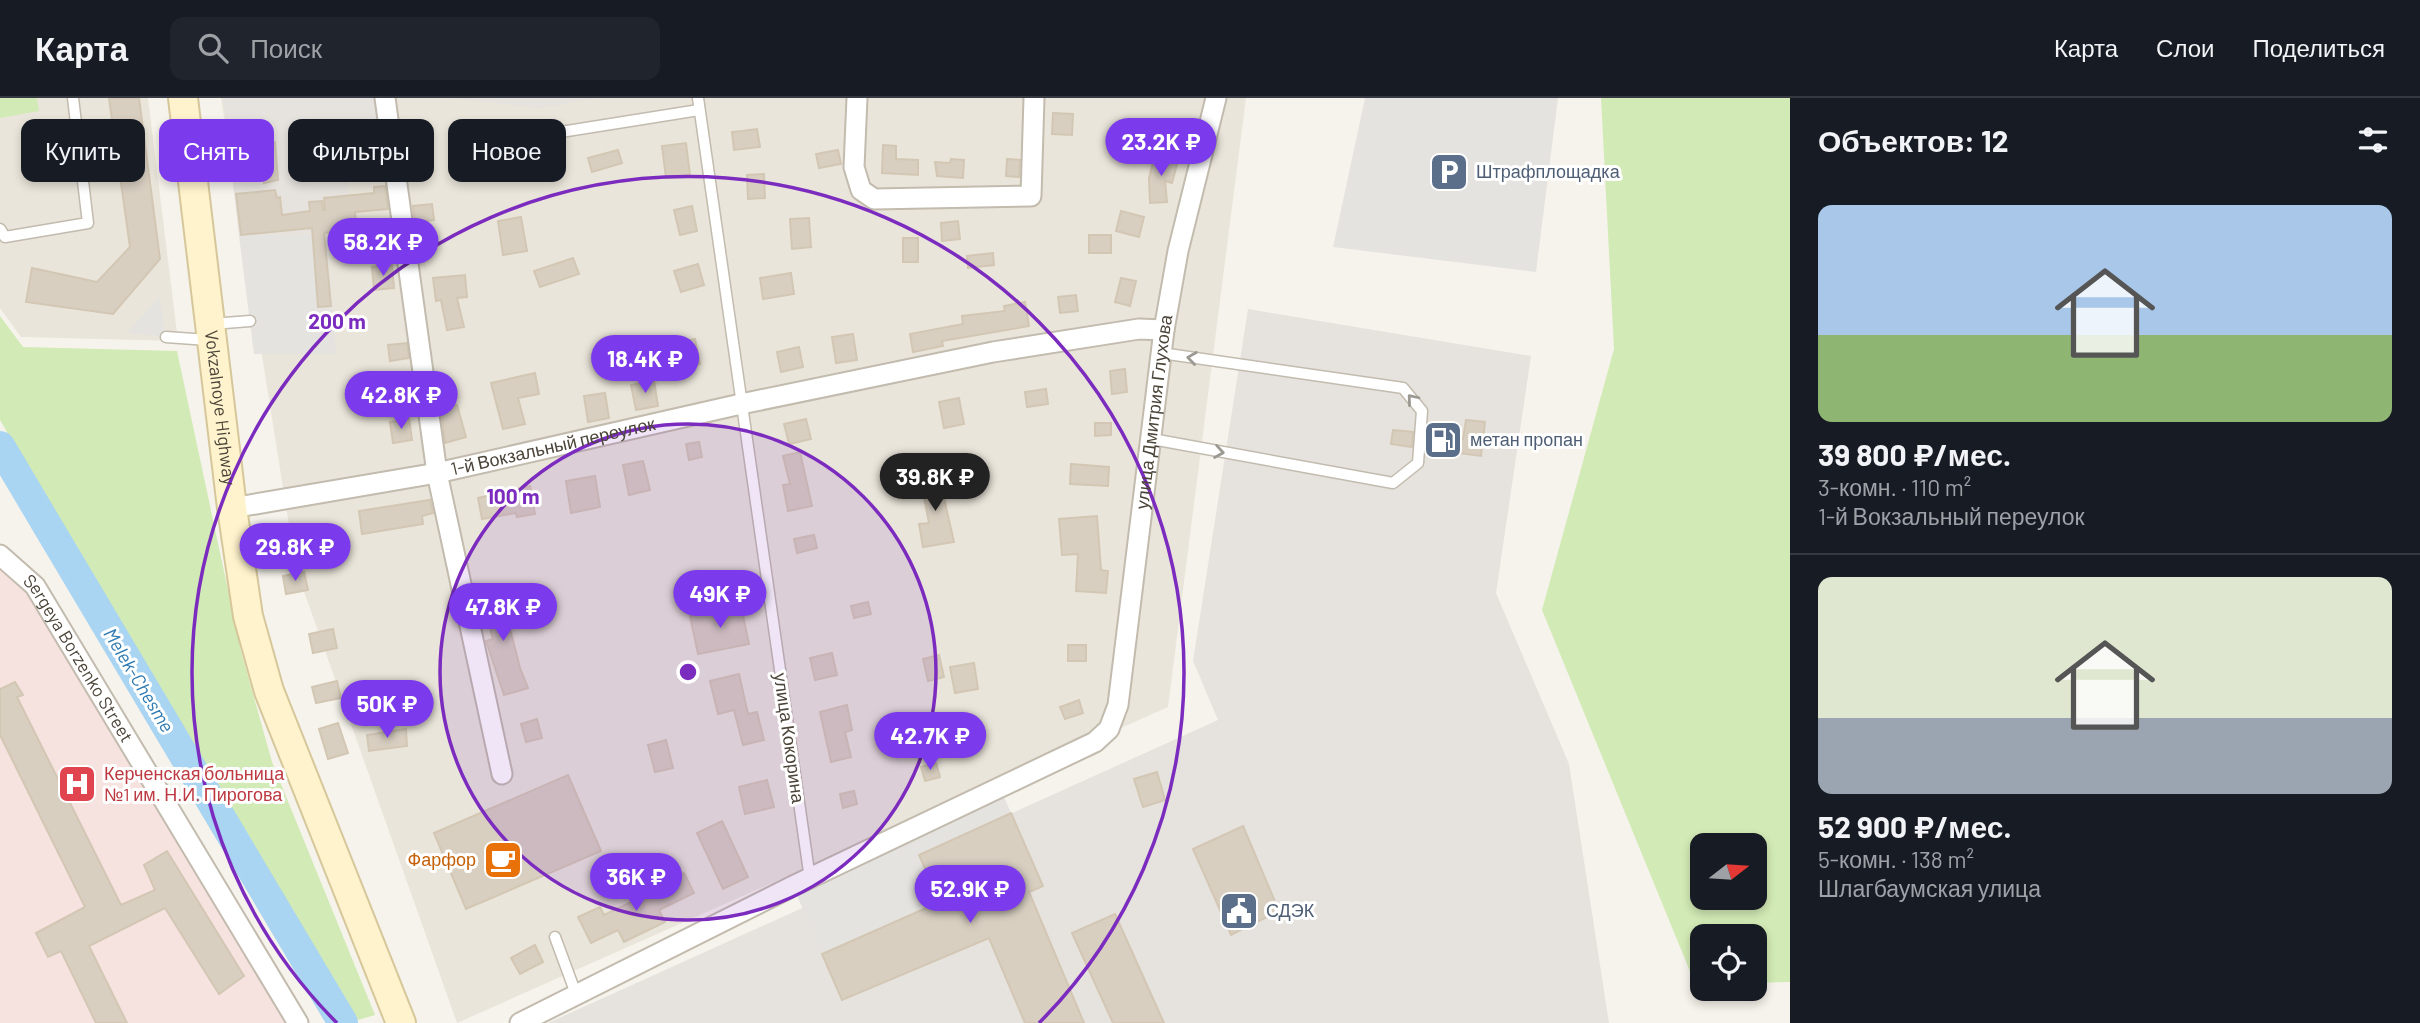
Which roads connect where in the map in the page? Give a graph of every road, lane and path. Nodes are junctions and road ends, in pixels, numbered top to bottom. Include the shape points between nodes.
1 (73, 98) edge
2 (183, 98) edge
3 (385, 98) edge
4 (698, 98) edge
5 (857, 98) edge
6 (1034, 98) edge
7 (1216, 98) edge
8 (699, 110) junction
9 (566, 131) edge
10 (0, 229) edge
11 (250, 321) dead end
12 (1164, 330) junction
13 (211, 332) junction
14 (166, 337) dead end
15 (1161, 353) junction
16 (741, 404) junction
17 (1152, 439) junction
18 (437, 473) junction
19 (232, 508) junction
20 (0, 555) edge
21 (502, 774) dead end
22 (810, 879) junction
23 (555, 937) dead end
24 (576, 994) junction
25 (298, 1023) edge
26 (401, 1023) edge
27 (520, 1023) edge

1 - 10 lane via 88,223 5,237
2 - 13 main road, Vokzalnoye Highway via 189,207
3 - 18 street
4 - 8 lane, улица Кокорина
5 - 6 street via 854,167 861,190 874,199 1031,196
7 - 12 street, улица Дмитрия Глухова via 1178,251
8 - 9 lane
8 - 16 lane, улица Кокорина
11 - 13 lane
12 - 15 street, улица Дмитрия Глухова
12 - 16 street, 1-й Вокзальный переулок via 1139,329 993,352
13 - 14 lane
13 - 19 main road, Vokzalnoye Highway
15 - 17 street, улица Дмитрия Глухова
17 -> 15 lane via 1393,483 1418,463 1422,411 1403,388
16 - 18 street, 1-й Вокзальный переулок
16 - 22 lane, улица Кокорина
17 - 22 street, улица Дмитрия Глухова via 1118,705 1109,729 1095,742
18 - 19 street, 1-й Вокзальный переулок
18 - 21 street
19 - 26 main road, Vokzalnoye Highway via 248,616 269,691
20 - 25 street, Sergeya Borzenko Street via 36,586
22 - 24 street
23 - 24 lane
24 - 27 street

